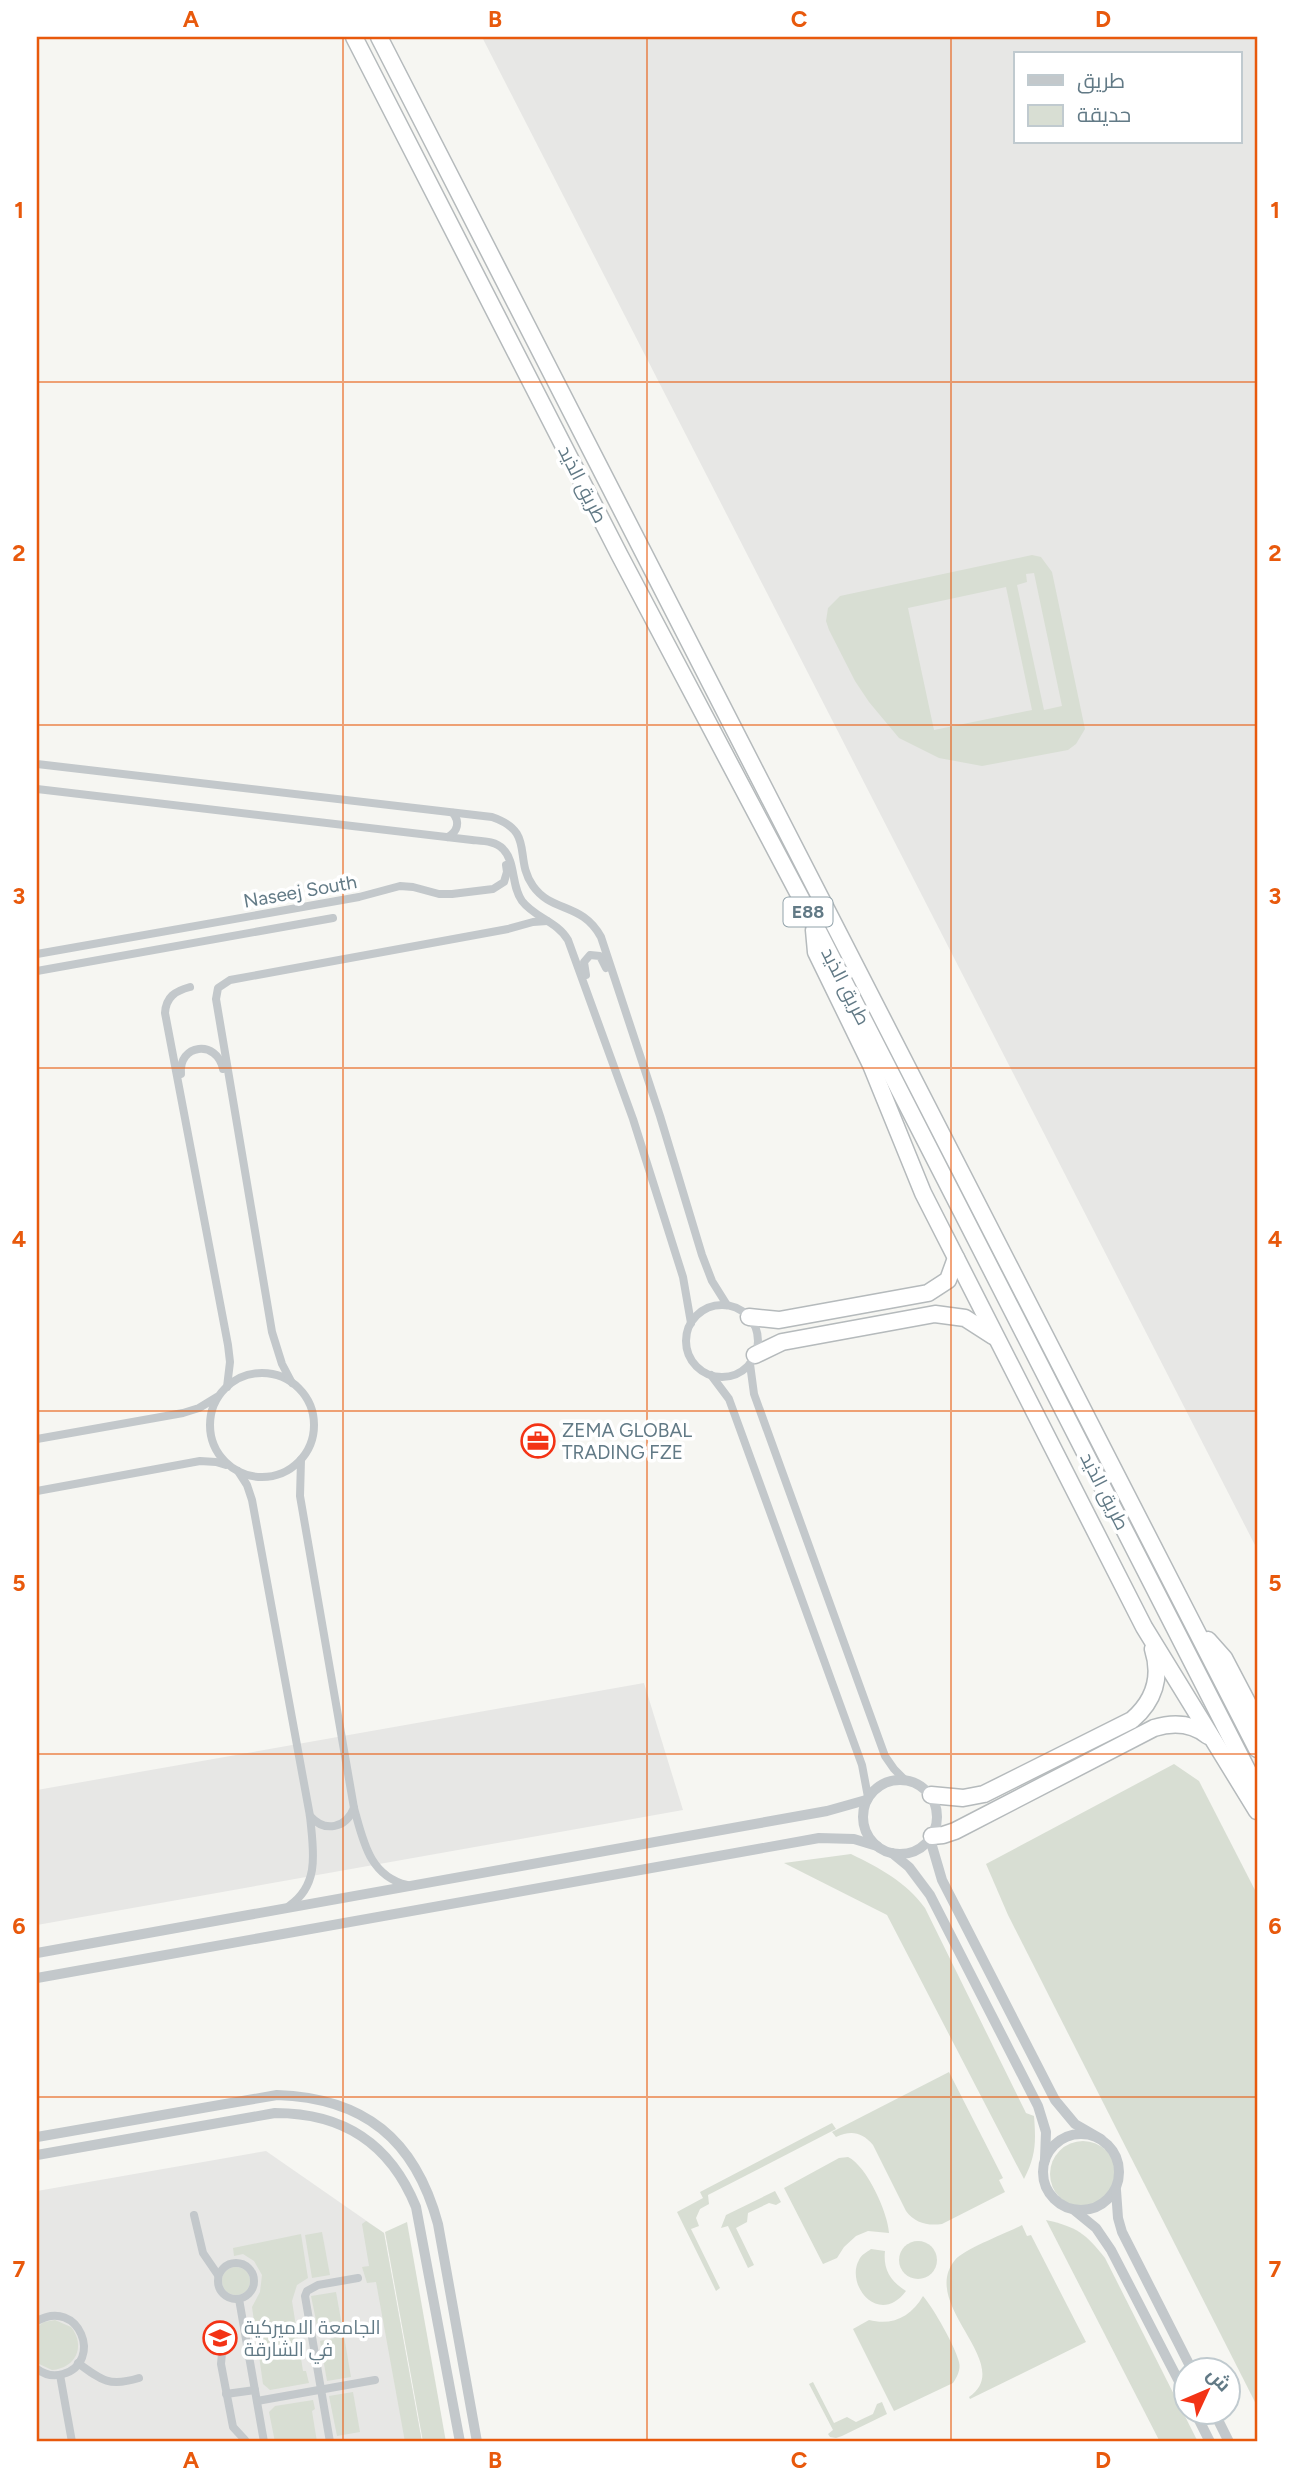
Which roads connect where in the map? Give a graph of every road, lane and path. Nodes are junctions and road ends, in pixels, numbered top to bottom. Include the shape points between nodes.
1 (354, 37) edge
2 (379, 37) edge
3 (37, 764) edge
4 (37, 789) edge
5 (453, 813) junction
6 (448, 837) junction
7 (472, 840) junction
8 (333, 918) dead end
9 (551, 921) junction
10 (815, 925) junction
11 (37, 954) edge
12 (37, 971) edge
13 (190, 987) dead end
14 (619, 992) junction
15 (590, 999) junction
16 (232, 1092) junction
17 (181, 1098) junction
18 (956, 1258) junction
19 (727, 1305) junction
20 (749, 1317) junction
21 (691, 1323) junction
22 (998, 1340) junction
23 (753, 1359) junction
24 (711, 1375) junction
25 (292, 1384) junction
26 (227, 1387) junction
27 (220, 1395) junction
28 (37, 1438) edge
29 (301, 1460) junction
30 (234, 1469) junction
31 (37, 1491) edge
32 (1144, 1628) junction
33 (1196, 1630) junction
34 (1257, 1721) edge
35 (1216, 1743) junction
36 (1257, 1749) edge
37 (905, 1780) junction
38 (1257, 1789) edge
39 (930, 1796) junction
40 (867, 1799) junction
41 (354, 1808) junction
42 (1257, 1811) edge
43 (310, 1816) junction
44 (931, 1838) junction
45 (877, 1846) junction
46 (892, 1853) junction
47 (410, 1885) junction
48 (286, 1908) junction
49 (37, 1953) edge
50 (37, 1978) edge
51 (37, 2137) edge
52 (1101, 2139) junction
53 (37, 2155) edge
54 (1045, 2159) junction
55 (1115, 2190) junction
56 (1074, 2210) junction
57 (194, 2215) dead end
58 (218, 2276) junction
59 (358, 2278) dead end
60 (239, 2299) junction
61 (37, 2321) edge
62 (229, 2343) dead end
63 (1184, 2356) edge
64 (78, 2364) junction
65 (1172, 2370) edge
66 (38, 2373) edge
67 (60, 2375) junction
68 (139, 2378) dead end
69 (375, 2380) dead end
70 (255, 2390) junction
71 (321, 2390) junction
72 (226, 2394) junction
73 (257, 2401) junction
74 (1202, 2426) edge
75 (1221, 2426) edge
76 (245, 2440) dead end
77 (72, 2442) edge
78 (264, 2442) edge
79 (330, 2442) edge
80 (460, 2442) edge
81 (477, 2442) edge
82 (1210, 2442) edge
83 (1229, 2442) edge

1 - 10 highway, طريق الذيد / E88
2 - 33 highway, طريق الذيد / E88
3 - 5 street
4 - 6 street
5 - 6 street via 456,828
5 - 14 street via 492,817 514,828 530,882 550,901 580,913 598,932
6 - 7 street
7 - 9 street via 503,848 519,896 533,912
7 - 11 street, Naseej South via 492,847 503,858 506,876 499,886 445,895 400,886
8 - 12 street
9 - 15 street via 568,940
9 - 16 street via 223,983 216,999
10 - 18 highway via 816,952
10 - 38 highway, طريق الذيد / E88
13 - 17 street via 172,995 165,1009
14 - 15 street via 602,958 590,955 583,965
14 - 19 street via 707,1268
15 - 21 street via 683,1277
16 - 17 street via 220,1058 198,1048 181,1064
16 - 25 street via 275,1343
17 - 26 street via 228,1346
18 - 20 highway via 947,1280 928,1293 779,1320
18 - 22 highway
19 - 20 street
19 - 21 street via 706,1308
20 - 23 street via 758,1339
21 - 24 street via 686,1341 690,1356
22 - 23 highway via 965,1318 935,1314 782,1342
22 - 32 highway
23 - 24 street via 744,1370 728,1376
23 - 37 street via 754,1394 881,1743 889,1763
24 - 40 street via 729,1399 862,1765
25 - 26 street via 264,1374 244,1377
25 - 29 street via 313,1416 312,1438
26 - 27 street
27 - 28 street via 191,1411
27 - 30 street via 211,1416 212,1439
29 - 30 street via 267,1477
29 - 41 street via 300,1496
30 - 31 street via 200,1461
30 - 43 street via 252,1500
32 - 35 highway
32 - 39 highway via 1155,1652 1157,1677 1149,1701 1132,1720 984,1794
33 - 34 highway via 1224,1658
33 - 36 highway, طريق الذيد / E88
35 - 42 highway
35 - 44 highway via 1186,1725 1154,1728 955,1831
37 - 39 street via 920,1785
37 - 40 street via 884,1783
39 - 44 street via 937,1813
40 - 45 street via 865,1829
40 - 47 street via 827,1811
41 - 43 street via 349,1819 332,1827
41 - 47 street via 376,1866 391,1879
43 - 48 street via 313,1873 303,1894
44 - 46 street via 917,1850
44 - 52 street via 942,1880 1055,2100 1075,2124
45 - 46 street
45 - 50 street via 854,1839 818,1838
46 - 54 street via 930,1895 1038,2106 1046,2132
47 - 48 street
48 - 49 street
51 - 81 street via 276,2095 332,2102 382,2128 408,2155 431,2196
52 - 54 street via 1068,2136 1058,2141
52 - 55 street via 1112,2149 1119,2167
53 - 80 street via 275,2113 320,2117 362,2136 395,2166 416,2207
54 - 56 street via 1049,2193
55 - 56 street via 1102,2204
55 - 63 street via 1122,2232
56 - 65 street via 1096,2228 1111,2250
57 - 58 street via 203,2253
58 - 60 street via 224,2295
58 - 60 street via 233,2263 250,2269 253,2287
59 - 71 street via 318,2286 305,2296
60 - 70 street
61 - 64 street via 60,2316 75,2324 83,2339
62 - 72 street via 221,2364
64 - 67 street
64 - 68 street via 108,2382 121,2384
66 - 67 street
67 - 77 street
69 - 71 street
70 - 72 street
70 - 73 street
71 - 73 street
71 - 79 street
72 - 76 street via 233,2427
73 - 78 street
74 - 82 street
75 - 83 street

